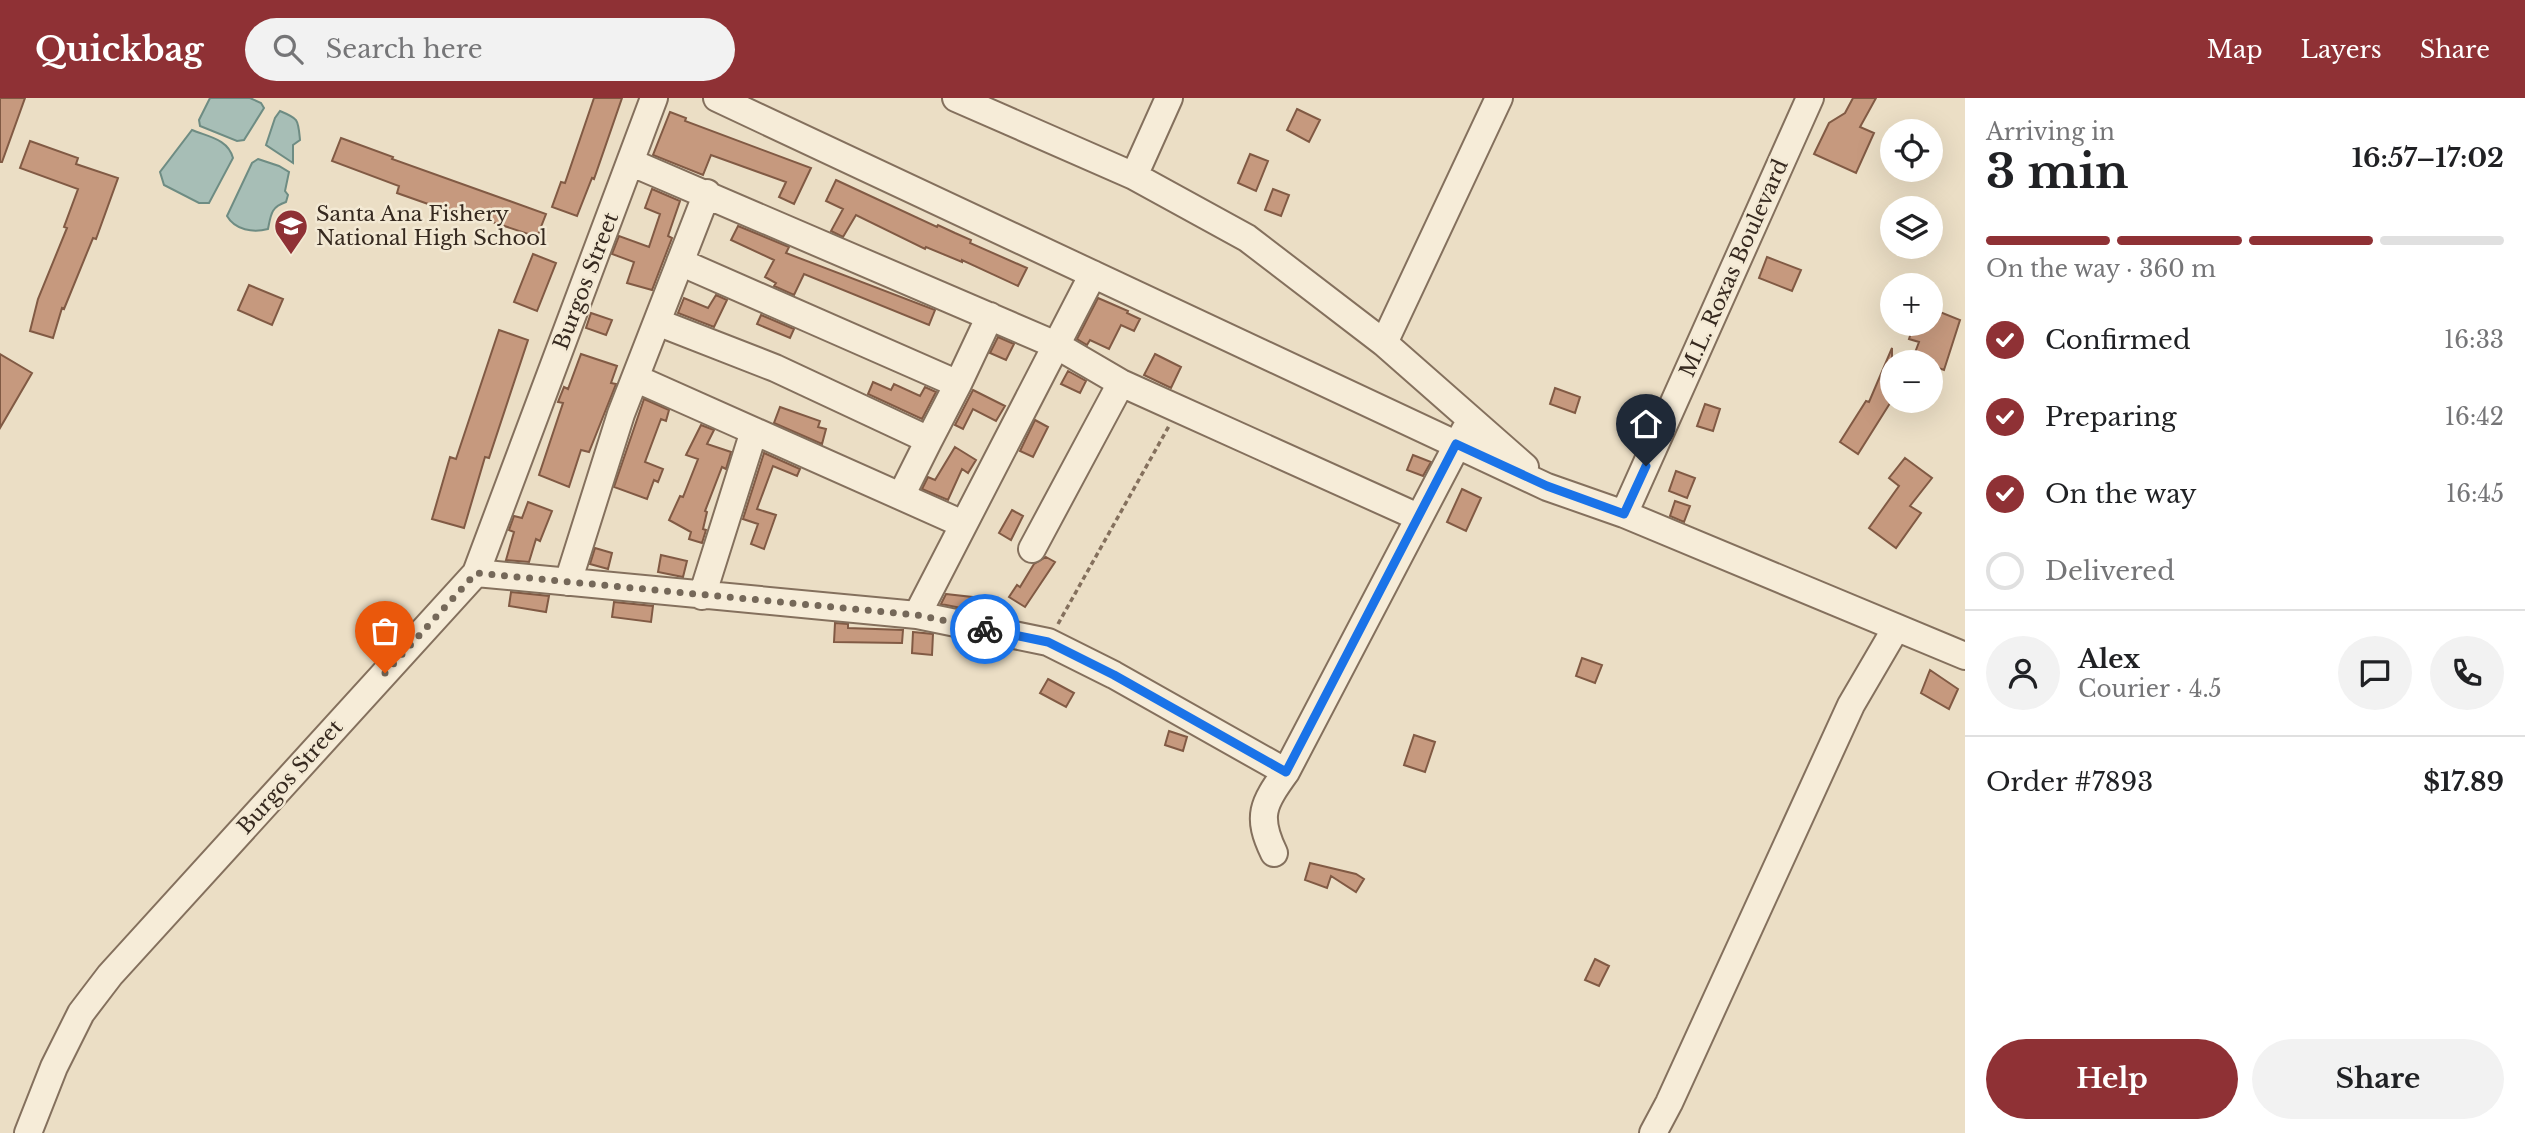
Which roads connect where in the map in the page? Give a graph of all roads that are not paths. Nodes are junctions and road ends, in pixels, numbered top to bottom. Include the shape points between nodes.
1 (654, 98) edge
2 (716, 98) edge
3 (956, 98) edge
4 (1169, 98) edge
5 (1499, 98) edge
6 (1810, 98) edge
7 (630, 162) junction
8 (1133, 176) junction
9 (707, 193) junction
10 (680, 262) junction
11 (1093, 274) junction
12 (990, 316) junction
13 (657, 322) junction
14 (1384, 343) junction
15 (1056, 345) junction
16 (635, 379) junction
17 (1121, 383) junction
18 (958, 384) junction
19 (1471, 419) junction
20 (754, 431) junction
21 (929, 440) junction
22 (1456, 444) junction
23 (1547, 486) junction
24 (901, 496) junction
25 (1624, 514) junction
26 (1418, 517) junction
27 (963, 524) junction
28 (1032, 549) dead end
29 (476, 573) junction
30 (568, 582) junction
31 (702, 596) junction
32 (917, 615) junction
33 (1896, 628) junction
34 (1965, 656) edge
35 (1286, 772) junction
36 (1274, 853) dead end
37 (28, 1133) edge
38 (1653, 1133) edge

1 - 7 street, Burgos Street
2 - 11 street
3 - 8 street
4 - 8 street
5 - 14 street
6 - 25 street, M.L. Roxas Boulevard
7 - 9 street
7 - 29 street, Burgos Street
8 - 14 street via 1247,238
9 - 10 street
9 - 12 street
10 - 13 street
10 - 18 street
11 - 15 street
11 - 22 street
12 - 15 street
12 - 18 street
13 - 16 street
13 - 21 street via 775,368
14 - 19 street
15 - 17 street
15 - 27 street
16 - 20 street
16 - 30 street
17 - 26 street
17 - 28 street
18 - 21 street
19 - 22 street
19 - 23 street
20 - 24 street
20 - 31 street
21 - 24 street
22 - 23 street
22 - 26 street
23 - 25 street
24 - 27 street
25 - 33 street
26 - 35 street
27 - 32 street
29 - 30 street
29 - 37 street, Burgos Street via 110,975 81,1013
30 - 31 street
31 - 32 street
32 - 35 street via 1048,642
33 - 34 street
33 - 38 street via 1851,705
35 - 36 street via 1264,811 1265,834

